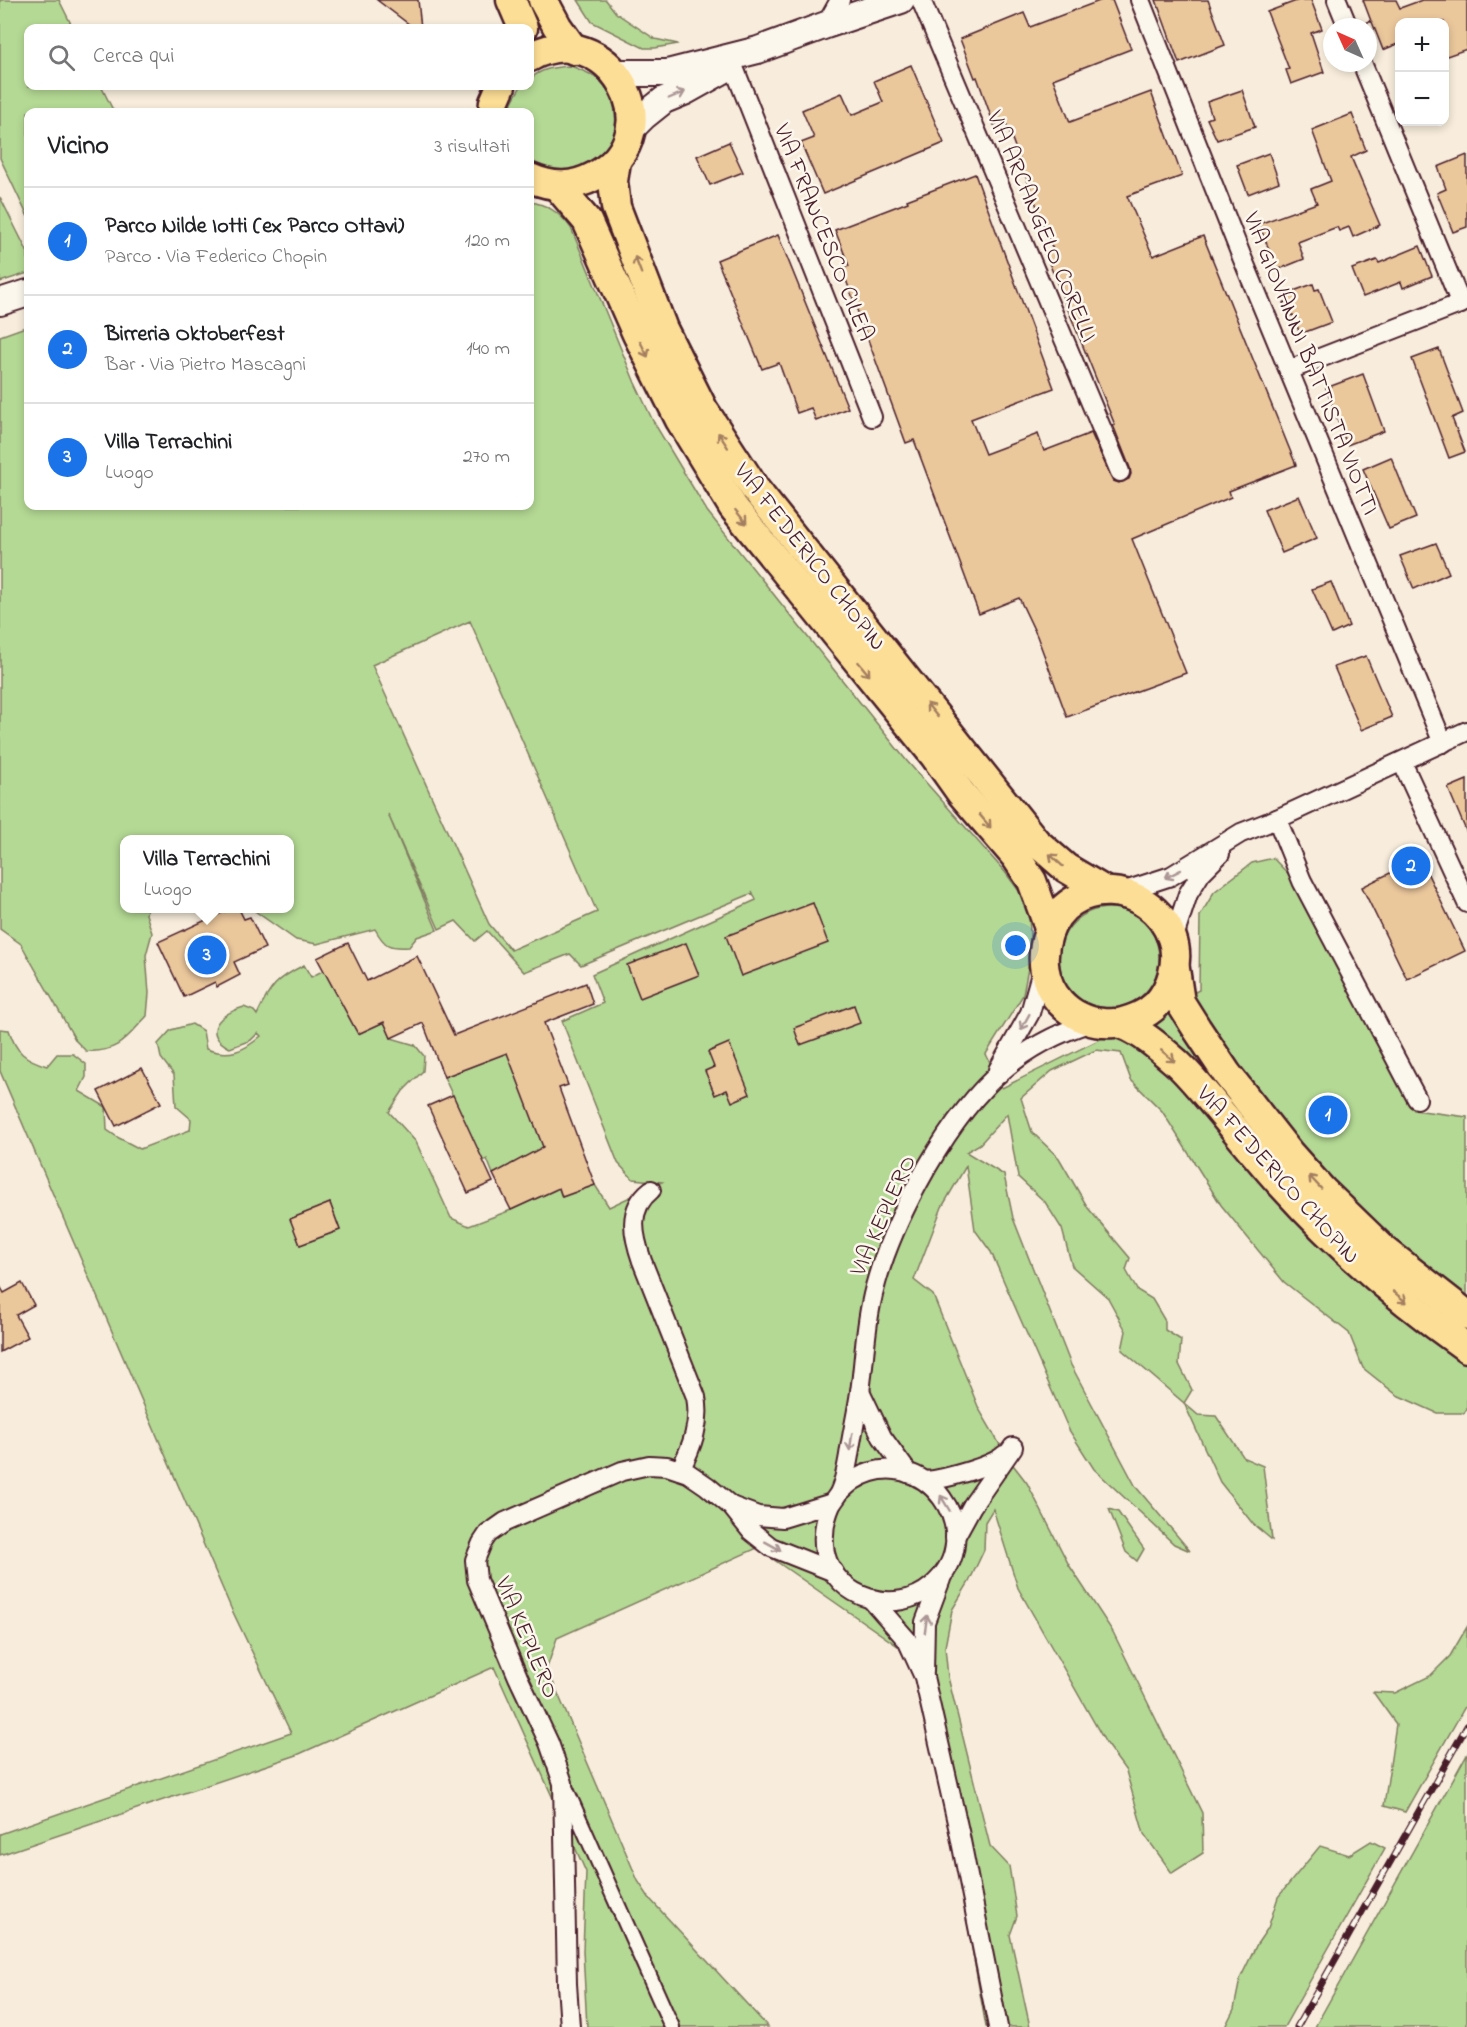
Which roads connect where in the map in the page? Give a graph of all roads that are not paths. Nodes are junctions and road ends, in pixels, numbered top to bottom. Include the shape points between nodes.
1 (511, 0) edge
2 (543, 0) edge
3 (840, 0) edge
4 (901, 0) edge
5 (921, 0) edge
6 (1140, 0) edge
7 (1337, 0) edge
8 (1344, 18) edge
9 (521, 24) edge
10 (826, 25) junction
11 (574, 50) junction
12 (758, 50) junction
13 (534, 56) edge
14 (732, 65) junction
15 (1366, 72) edge
16 (615, 73) junction
17 (631, 129) junction
18 (616, 161) junction
19 (534, 179) edge
20 (558, 187) junction
21 (24, 294) edge
22 (0, 302) edge
23 (1464, 303) edge
24 (1289, 370) junction
25 (873, 417) dead end
26 (1120, 472) dead end
27 (1467, 731) edge
28 (1443, 743) junction
29 (1402, 762) junction
30 (1277, 819) junction
31 (1241, 833) junction
32 (1114, 892) junction
33 (1467, 903) edge
34 (1050, 928) junction
35 (1173, 940) junction
36 (1043, 966) junction
37 (1174, 969) junction
38 (1106, 1022) junction
39 (995, 1077) junction
40 (1417, 1099) dead end
41 (651, 1190) dead end
42 (1467, 1315) edge
43 (1467, 1348) edge
44 (860, 1391) junction
45 (680, 1470) junction
46 (908, 1473) junction
47 (926, 1480) junction
48 (836, 1498) junction
49 (731, 1506) junction
50 (955, 1537) junction
51 (834, 1572) junction
52 (943, 1574) junction
53 (871, 1599) junction
54 (924, 1677) junction
55 (562, 1783) junction
56 (570, 2027) edge
57 (672, 2027) edge
58 (998, 2027) edge

1 - 9 main road
2 - 11 main road
3 - 10 street
4 - 10 main road
5 - 26 street, VIA ARCANGELO CORELLI
6 - 24 street, VIA GIOVANNI BATTISTA VIOTTI
7 - 8 street
10 - 12 main road
11 - 13 main road via 553,49
11 - 16 main road via 603,61
12 - 14 main road
12 - 16 main road via 667,73
17 -> 14 main road via 664,100
14 - 25 street, VIA FRANCESCO CILEA
15 - 23 street
16 - 17 main road via 632,109
17 - 18 main road via 626,147
18 - 20 main road via 583,183
32 -> 18 main road, VIA FEDERICO CHOPIN via 1066,868 1036,842 754,489 703,409 663,329 616,207
19 - 20 main road
20 -> 34 main road, VIA FEDERICO CHOPIN via 587,220 680,420 733,507 1016,857 1032,881
21 - 22 main road
23 - 24 street
24 - 28 street, VIA GIOVANNI BATTISTA VIOTTI
27 - 28 street
28 - 29 street
29 - 30 street
29 - 33 street
30 - 31 street
30 - 40 street via 1302,881
31 -> 32 street via 1171,876
31 - 35 street via 1201,873 1188,894
32 - 34 main road, VIA FEDERICO CHOPIN via 1088,894 1072,902
32 - 35 main road, VIA FEDERICO CHOPIN via 1140,898 1155,909
34 - 36 main road, VIA FEDERICO CHOPIN
35 - 37 main road, VIA FEDERICO CHOPIN
36 - 38 main road, VIA FEDERICO CHOPIN via 1048,985 1059,1002 1074,1014
36 -> 39 street via 1030,1013
37 - 38 main road, VIA FEDERICO CHOPIN via 1168,988 1156,1005 1139,1017
42 -> 37 main road, VIA FEDERICO CHOPIN via 1356,1224 1289,1153 1227,1074 1180,1002
38 - 39 street via 1052,1036
38 -> 43 main road, VIA FEDERICO CHOPIN via 1147,1039 1179,1064 1282,1185 1354,1260
39 - 44 street, VIA KEPLERO via 941,1144 894,1235 871,1303
41 - 45 street via 635,1210 636,1239 698,1408 692,1444
44 - 46 street via 882,1437
44 -> 48 street, VIA KEPLERO via 849,1458
45 - 49 street, VIA KEPLERO
45 - 55 street, VIA KEPLERO via 649,1465 621,1471 505,1522 488,1534 478,1551 477,1580 549,1743
46 - 47 street
46 - 48 street via 871,1472 854,1480
50 -> 47 street via 950,1511
47 - 50 street via 989,1465 1012,1448
48 - 49 street via 783,1518 758,1516
48 - 51 street via 825,1520 823,1538
49 -> 51 street via 751,1532 771,1547
50 - 52 street via 952,1556
51 - 53 street via 856,1593
52 - 53 street via 925,1591 903,1600
54 -> 52 street via 926,1622
53 - 54 street via 907,1640
54 - 58 street
55 - 56 street, VIA KEPLERO
55 - 57 street

